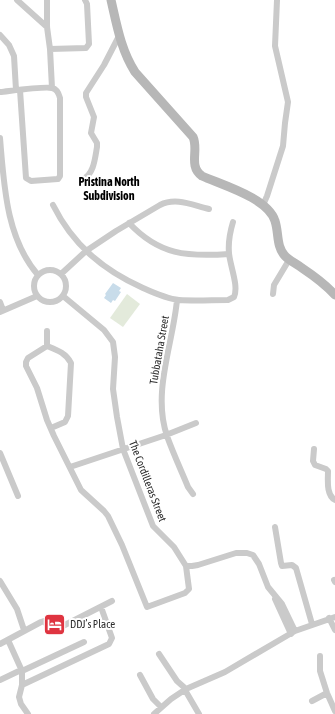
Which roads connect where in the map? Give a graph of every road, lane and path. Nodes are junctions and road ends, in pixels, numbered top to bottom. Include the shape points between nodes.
1 (17, 0) edge
2 (47, 0) edge
3 (85, 0) edge
4 (111, 0) edge
5 (277, 0) edge
6 (47, 27) junction
7 (0, 35) edge
8 (119, 36) junction
9 (50, 49) junction
10 (52, 88) junction
11 (18, 90) junction
12 (0, 92) edge
13 (0, 138) edge
14 (83, 179) dead end
15 (53, 205) dead end
16 (263, 205) junction
17 (209, 209) dead end
18 (233, 222) dead end
19 (129, 223) junction
20 (86, 251) junction
21 (229, 254) junction
22 (289, 260) junction
23 (61, 274) junction
24 (38, 275) junction
25 (273, 294) dead end
26 (335, 295) edge
27 (37, 296) junction
28 (64, 296) junction
29 (177, 300) junction
30 (0, 302) edge
31 (2, 311) edge
32 (46, 331) dead end
33 (47, 346) junction
34 (196, 423) dead end
35 (51, 428) junction
36 (166, 435) junction
37 (123, 449) junction
38 (314, 449) dead end
39 (0, 453) edge
40 (70, 467) junction
41 (193, 494) dead end
42 (18, 496) dead end
43 (335, 500) edge
44 (275, 527) dead end
45 (186, 566) junction
46 (0, 581) edge
47 (112, 601) dead end
48 (101, 606) junction
49 (333, 618) edge
50 (312, 624) junction
51 (24, 630) junction
52 (335, 630) edge
53 (293, 632) junction
54 (8, 640) junction
55 (84, 642) dead end
56 (0, 644) edge
57 (159, 654) dead end
58 (320, 656) dead end
59 (22, 670) junction
60 (140, 674) dead end
61 (0, 680) edge
62 (22, 685) junction
63 (185, 689) junction
64 (327, 693) junction
65 (312, 701) dead end
66 (161, 707) junction
67 (335, 711) edge
68 (27, 714) edge
69 (155, 714) edge
70 (199, 714) edge

1 - 6 street
2 - 6 street
3 - 9 street via 89,44 86,48
4 - 8 street
5 - 16 street via 275,46 288,102 283,146
6 - 9 street
7 - 11 street via 14,56
8 - 14 street via 86,93 94,117 91,133 97,147 91,172
8 - 16 street via 135,72 193,137 194,164 198,173 244,193
9 - 10 street
10 - 11 street
10 - 11 street via 57,91 60,98 60,174 56,179 31,181 26,178
11 - 12 street
13 - 24 street via 5,194 11,219 22,250
15 - 20 street via 61,221
16 - 22 street via 275,220 280,250
17 - 19 street via 175,200 168,201
18 - 21 street via 229,234
19 - 20 street
19 - 21 street via 149,241 168,250 187,254
20 - 23 street
20 - 29 street via 126,281
21 - 29 street via 236,289 234,297 228,300
22 - 25 street via 274,285
22 - 26 street via 316,277
23 - 24 street via 50,270
23 - 28 street via 66,285
24 - 27 street via 34,285
27 - 28 street via 40,300 50,303
27 - 31 street
28 - 37 street, The Cordilleras Street via 104,330 113,342 113,389
29 - 36 street, Tubbataha Street via 162,394
30 - 31 street
32 - 33 street
33 - 35 street via 30,356 26,363
33 - 35 street via 65,354 71,363 68,416 66,422
34 - 36 street
35 - 40 street
36 - 37 street
36 - 41 street, Tubbataha Street
37 - 40 street
37 - 45 street, The Cordilleras Street via 153,526 174,547
38 - 43 street via 313,461 315,465 328,471 329,493
39 - 42 street
40 - 45 street, The Cordilleras Street via 81,490 108,516 147,607 190,589
44 - 50 street via 282,566 292,565 296,568
45 - 53 street via 198,565 236,553 252,555 264,580 282,604
46 - 51 street via 17,609
47 - 48 street
48 - 51 street via 55,630 50,629 44,622
48 - 62 street via 112,638 109,644
49 - 50 street
49 - 52 street
50 - 53 street
51 - 54 street
53 - 63 street via 225,672
54 - 56 street
54 - 59 street
55 - 59 street
57 - 63 street
58 - 64 street via 320,671
59 - 61 street
59 - 62 street
60 - 66 street via 153,699
62 - 68 street via 19,697
63 - 66 street
63 - 70 street
64 - 65 street
64 - 67 street
66 - 69 street

